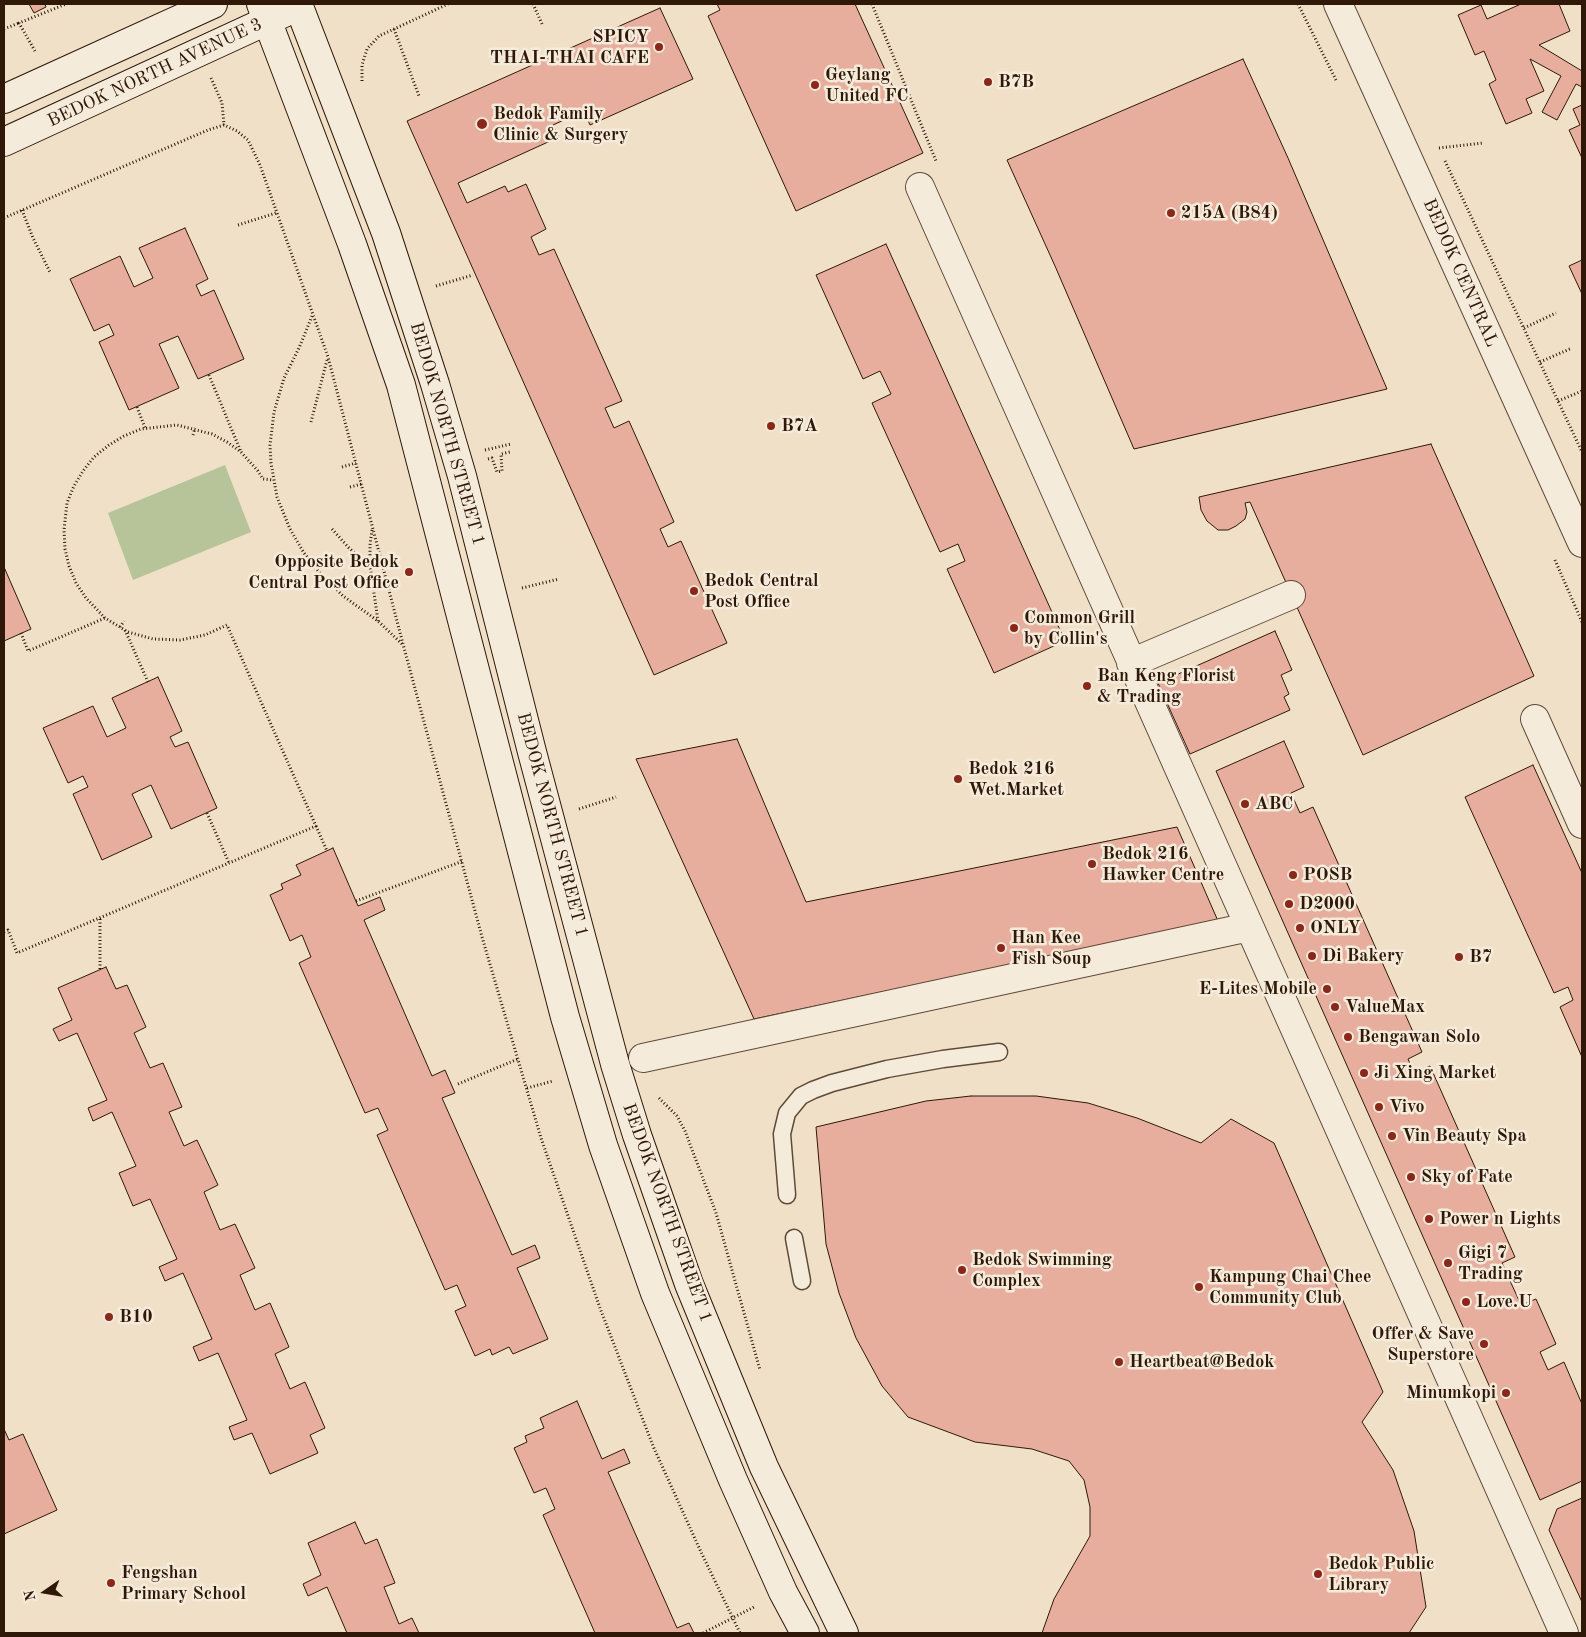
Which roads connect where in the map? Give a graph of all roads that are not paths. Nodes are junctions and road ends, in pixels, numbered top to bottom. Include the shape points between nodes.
1 (213, 4) edge
2 (1338, 4) edge
3 (301, 5) edge
4 (264, 12) edge
5 (4, 99) edge
6 (4, 142) edge
7 (920, 188) dead end
8 (1582, 543) edge
9 (1291, 594) dead end
10 (1131, 663) junction
11 (1535, 719) dead end
12 (1582, 824) edge
13 (1249, 927) junction
14 (999, 1052) dead end
15 (643, 1058) road end
16 (787, 1195) dead end
17 (794, 1238) dead end
18 (802, 1282) dead end
19 (805, 1633) edge
20 (844, 1633) edge
21 (1564, 1633) edge

1 - 5 street
2 - 8 street, BEDOK CENTRAL
3 - 4 street, BEDOK NORTH AVENUE 3
3 - 20 street, BEDOK NORTH STREET 1 via 386,232 438,393 615,1064 637,1135 689,1284 764,1467
4 - 6 street, BEDOK NORTH AVENUE 3
4 - 19 street, BEDOK NORTH STREET 1 via 352,244 401,385 564,1017 603,1145 655,1293 733,1480
7 - 10 street
9 - 10 street
10 - 13 street
11 - 12 street
13 - 15 street
13 - 21 street
14 - 16 lane via 887,1069 832,1083 805,1094 792,1106 783,1125
17 - 18 lane

